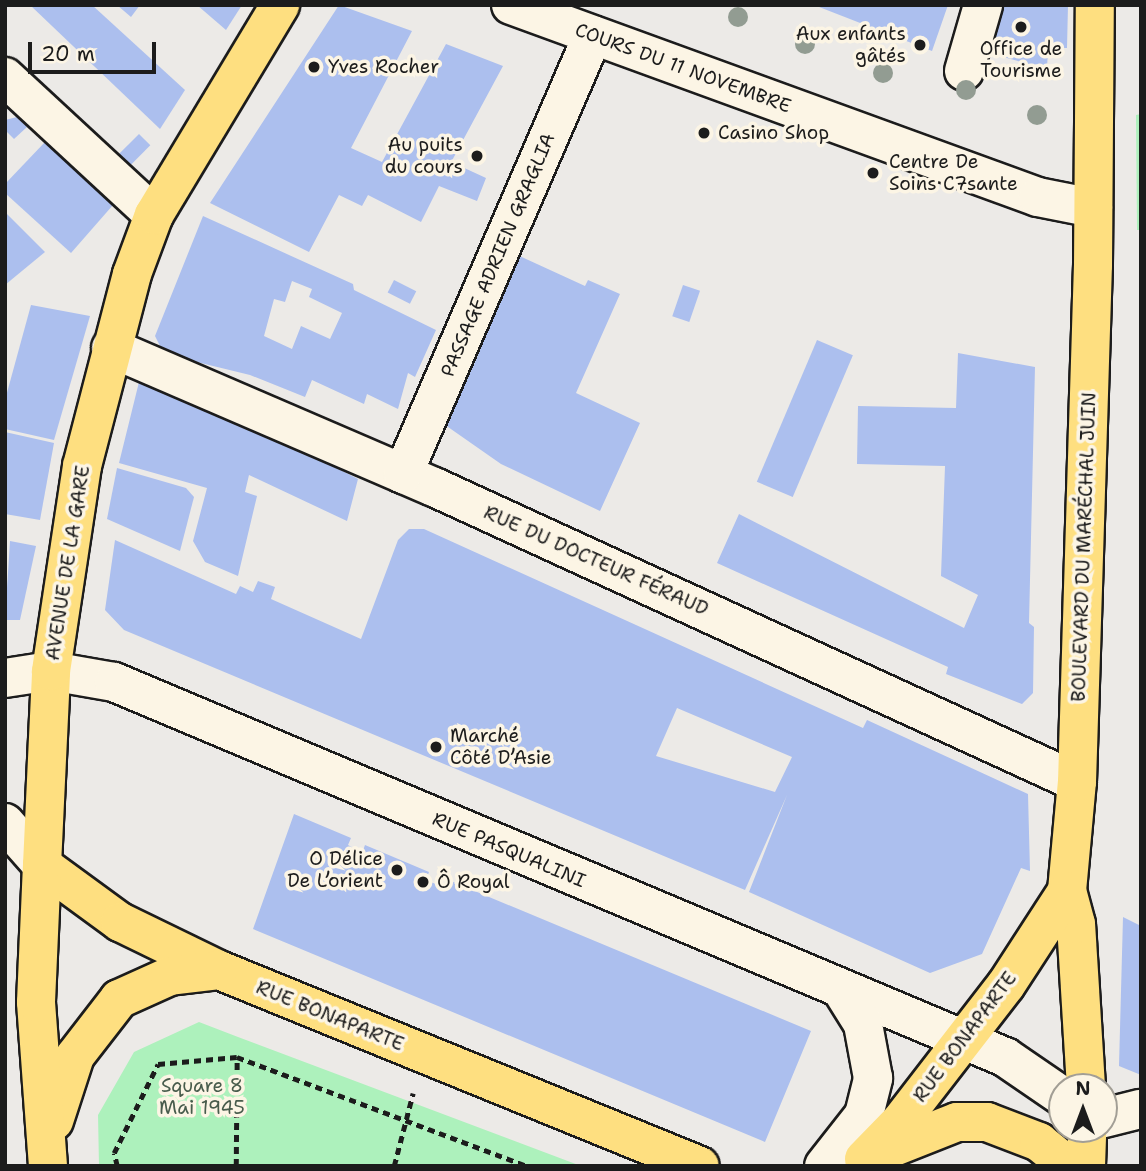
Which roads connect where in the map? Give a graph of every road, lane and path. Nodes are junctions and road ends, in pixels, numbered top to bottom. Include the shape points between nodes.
1 (280, 5) edge
2 (511, 5) edge
3 (983, 5) edge
4 (1095, 5) edge
5 (593, 35) junction
6 (964, 71) dead end
7 (9, 88) edge
8 (1093, 208) junction
9 (155, 215) junction
10 (111, 348) junction
11 (403, 474) junction
12 (51, 671) junction
13 (5, 678) edge
14 (1077, 782) junction
15 (5, 823) edge
16 (41, 865) junction
17 (1067, 891) junction
18 (219, 971) junction
19 (842, 991) junction
20 (964, 1039) junction
21 (428, 1056) junction
22 (237, 1057) junction
23 (1085, 1073) edge
24 (1048, 1085) edge
25 (1141, 1109) edge
26 (1118, 1115) edge
27 (402, 1119) junction
28 (1087, 1143) edge
29 (47, 1159) edge
30 (855, 1163) edge
31 (117, 1166) edge
32 (236, 1166) edge
33 (394, 1166) edge
34 (527, 1166) edge
35 (700, 1166) edge
36 (824, 1166) edge
37 (1069, 1166) edge
38 (1086, 1166) edge

1 - 9 main road, AVENUE DE LA GARE
2 - 5 street, COURS DU 11 NOVEMBRE
3 - 6 street
4 - 8 main road, BOULEVARD DU MARÉCHAL JUIN
5 - 8 street, COURS DU 11 NOVEMBRE via 1042,198
5 - 11 street, PASSAGE ADRIEN GRAGLIA
7 - 9 street
8 - 14 main road, BOULEVARD DU MARÉCHAL JUIN
9 - 10 main road, AVENUE DE LA GARE
10 - 11 street, RUE DU DOCTEUR FÉRAUD
10 - 12 main road, AVENUE DE LA GARE via 82,466
11 - 14 street, RUE DU DOCTEUR FÉRAUD
12 - 13 street, RUE PASQUALINI
12 - 16 main road, AVENUE DE LA GARE
12 - 19 street, RUE PASQUALINI via 114,682
14 - 17 main road, BOULEVARD DU MARÉCHAL JUIN
15 - 16 street
16 - 18 main road, RUE BONAPARTE via 120,922
16 - 29 main road, AVENUE DE LA GARE via 36,1002
17 - 20 main road, RUE BONAPARTE
17 - 23 main road, BOULEVARD DU MARÉCHAL JUIN via 1076,924
18 - 21 main road, RUE BONAPARTE
18 - 29 main road via 142,985 99,1018 66,1073
19 - 20 street, RUE PASQUALINI
19 - 36 street via 863,1024 873,1079 864,1115
20 - 24 street, RUE PASQUALINI via 1028,1069
20 - 30 main road, RUE BONAPARTE
21 - 27 path
21 - 35 main road, RUE BONAPARTE
22 - 27 path
22 - 31 path via 158,1063 114,1153
22 - 32 path
25 - 26 street
27 - 33 path
27 - 34 path
28 - 38 main road
30 - 37 main road via 957,1122 987,1122 1039,1142

